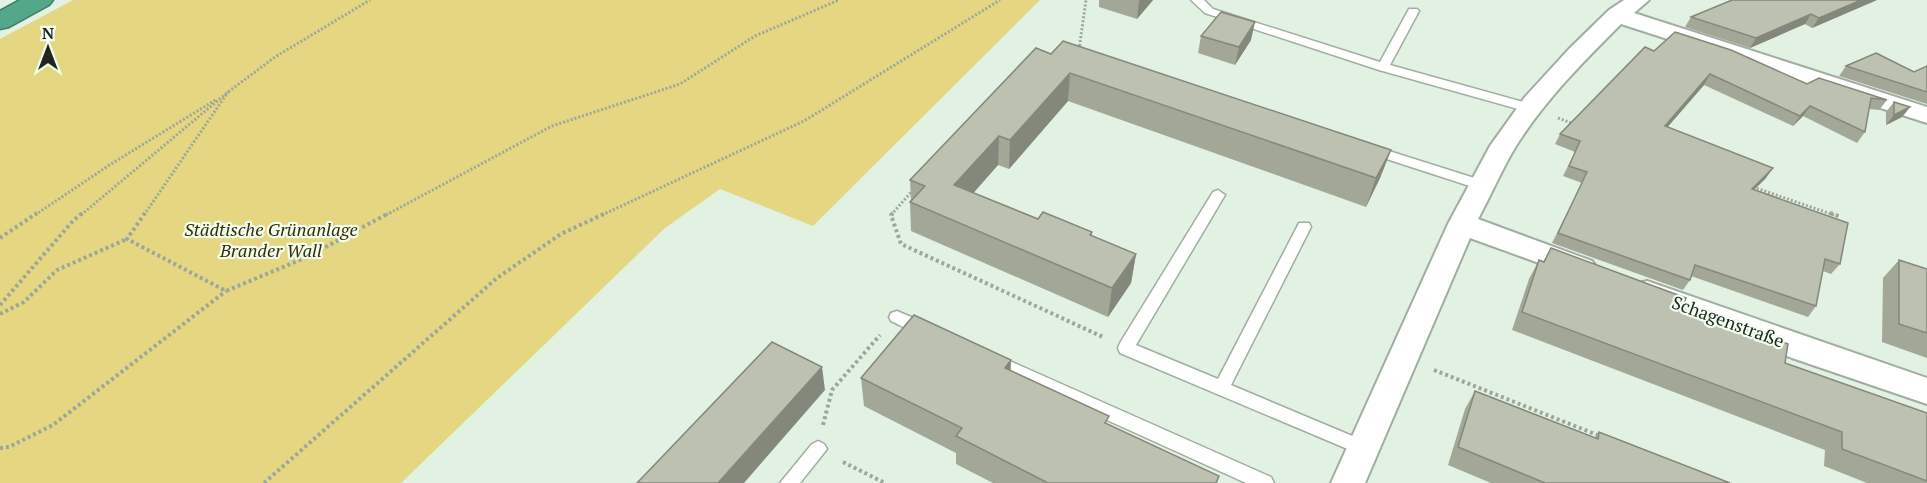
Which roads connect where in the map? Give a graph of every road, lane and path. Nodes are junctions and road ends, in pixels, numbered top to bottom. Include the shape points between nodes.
1 (40, 0) edge
2 (370, 0) edge
3 (839, 0) edge
4 (1000, 0) edge
5 (1086, 0) edge
6 (1197, 0) edge
7 (1628, 7) edge
8 (1413, 11) dead end
9 (0, 21) edge
10 (1079, 55) edge
11 (1383, 68) junction
12 (228, 92) junction
13 (1529, 108) junction
14 (1927, 115) edge
15 (1585, 128) edge
16 (1359, 145) edge
17 (1482, 185) junction
18 (1752, 186) edge
19 (914, 189) edge
20 (1218, 195) dead end
21 (1840, 217) edge
22 (1462, 224) junction
23 (1304, 227) dead end
24 (0, 237) edge
25 (127, 239) junction
26 (226, 291) junction
27 (0, 304) edge
28 (0, 314) edge
29 (897, 316) joint
30 (940, 336) edge
31 (1126, 348) junction
32 (983, 356) edge
33 (1403, 358) junction
34 (1221, 389) junction
35 (1927, 391) edge
36 (1610, 440) edge
37 (0, 448) edge
38 (1363, 448) junction
39 (818, 449) junction
40 (264, 483) edge
41 (789, 483) edge
42 (885, 483) edge
43 (1265, 483) edge
44 (1348, 483) edge

1 - 9 highway
2 - 12 path via 275,57
3 - 26 path via 755,36 680,84 552,126 307,257
4 - 40 path via 804,121 561,234 496,278
5 - 10 path
6 - 11 lane via 1209,11
7 - 13 street via 1576,54
7 - 14 street
8 - 11 lane
11 - 13 lane
12 - 24 path
12 - 25 path
12 - 27 path via 72,222
13 - 15 path
13 - 17 street
16 - 17 lane
17 - 22 street
18 - 21 path
19 - 31 path via 891,215 901,244
20 - 31 lane
22 - 33 street
22 - 35 street, Schagenstraße
23 - 34 lane
25 - 26 path
25 - 28 path via 57,270 24,302
26 - 37 path via 53,425
29 - 30 lane
29 - 39 path via 832,390
31 - 34 lane
32 - 43 lane
33 - 36 path
33 - 38 street
34 - 38 lane
38 - 44 street
39 - 41 lane
39 - 42 path

